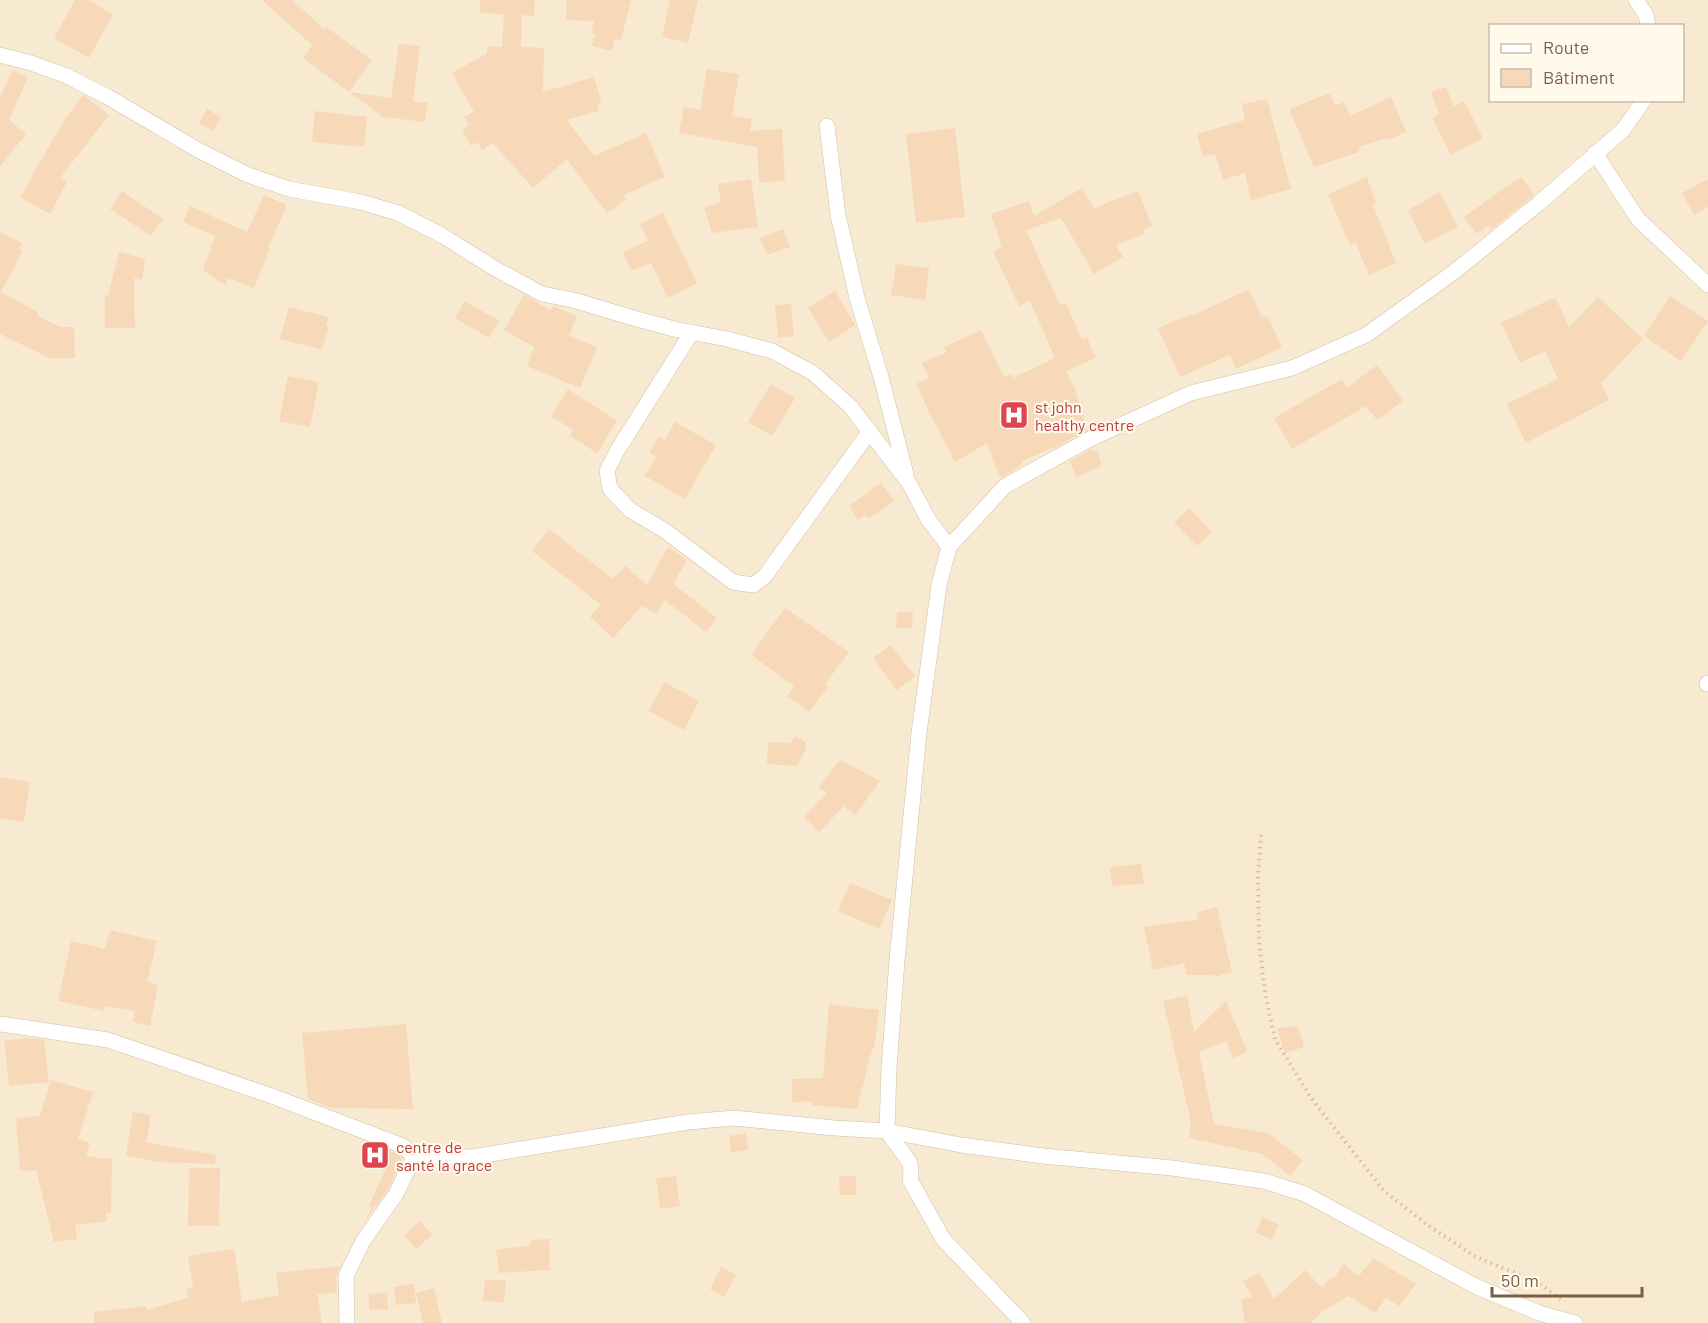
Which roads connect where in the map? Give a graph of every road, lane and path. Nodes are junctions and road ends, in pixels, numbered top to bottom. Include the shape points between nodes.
1 (1636, 0) edge
2 (1648, 24) edge
3 (0, 55) edge
4 (1643, 102) edge
5 (827, 126) dead end
6 (1595, 153) junction
7 (1708, 285) edge
8 (692, 332) junction
9 (870, 431) junction
10 (909, 483) junction
11 (949, 547) junction
12 (1261, 835) dead end
13 (0, 1024) edge
14 (887, 1131) junction
15 (414, 1157) junction
16 (1566, 1303) dead end
17 (347, 1323) edge
18 (1023, 1323) edge
19 (1575, 1323) edge

1 - 2 street
3 - 8 street via 67,76 248,174 290,189 398,213 542,294
4 - 6 street via 1623,130
5 - 10 street via 845,246
6 - 7 street via 1638,219
6 - 11 street via 1454,272 1366,335 1293,368 1191,393 1090,439 1005,486
8 - 9 street via 772,351 813,373 850,406
8 - 9 street via 617,451 607,471 610,489 630,510 734,582 753,585 765,576
9 - 10 street
10 - 11 street
11 - 14 street via 939,585 919,733 897,960
12 - 16 path via 1259,941 1265,993 1275,1039 1311,1098 1384,1191 1474,1256 1539,1282
13 - 15 street via 108,1041 269,1095 403,1146
14 - 15 street via 734,1118 472,1157
14 - 18 street via 910,1163 910,1180 943,1239
14 - 19 street via 1043,1156 1264,1181 1305,1194 1475,1286 1539,1313
15 - 17 street via 346,1276

